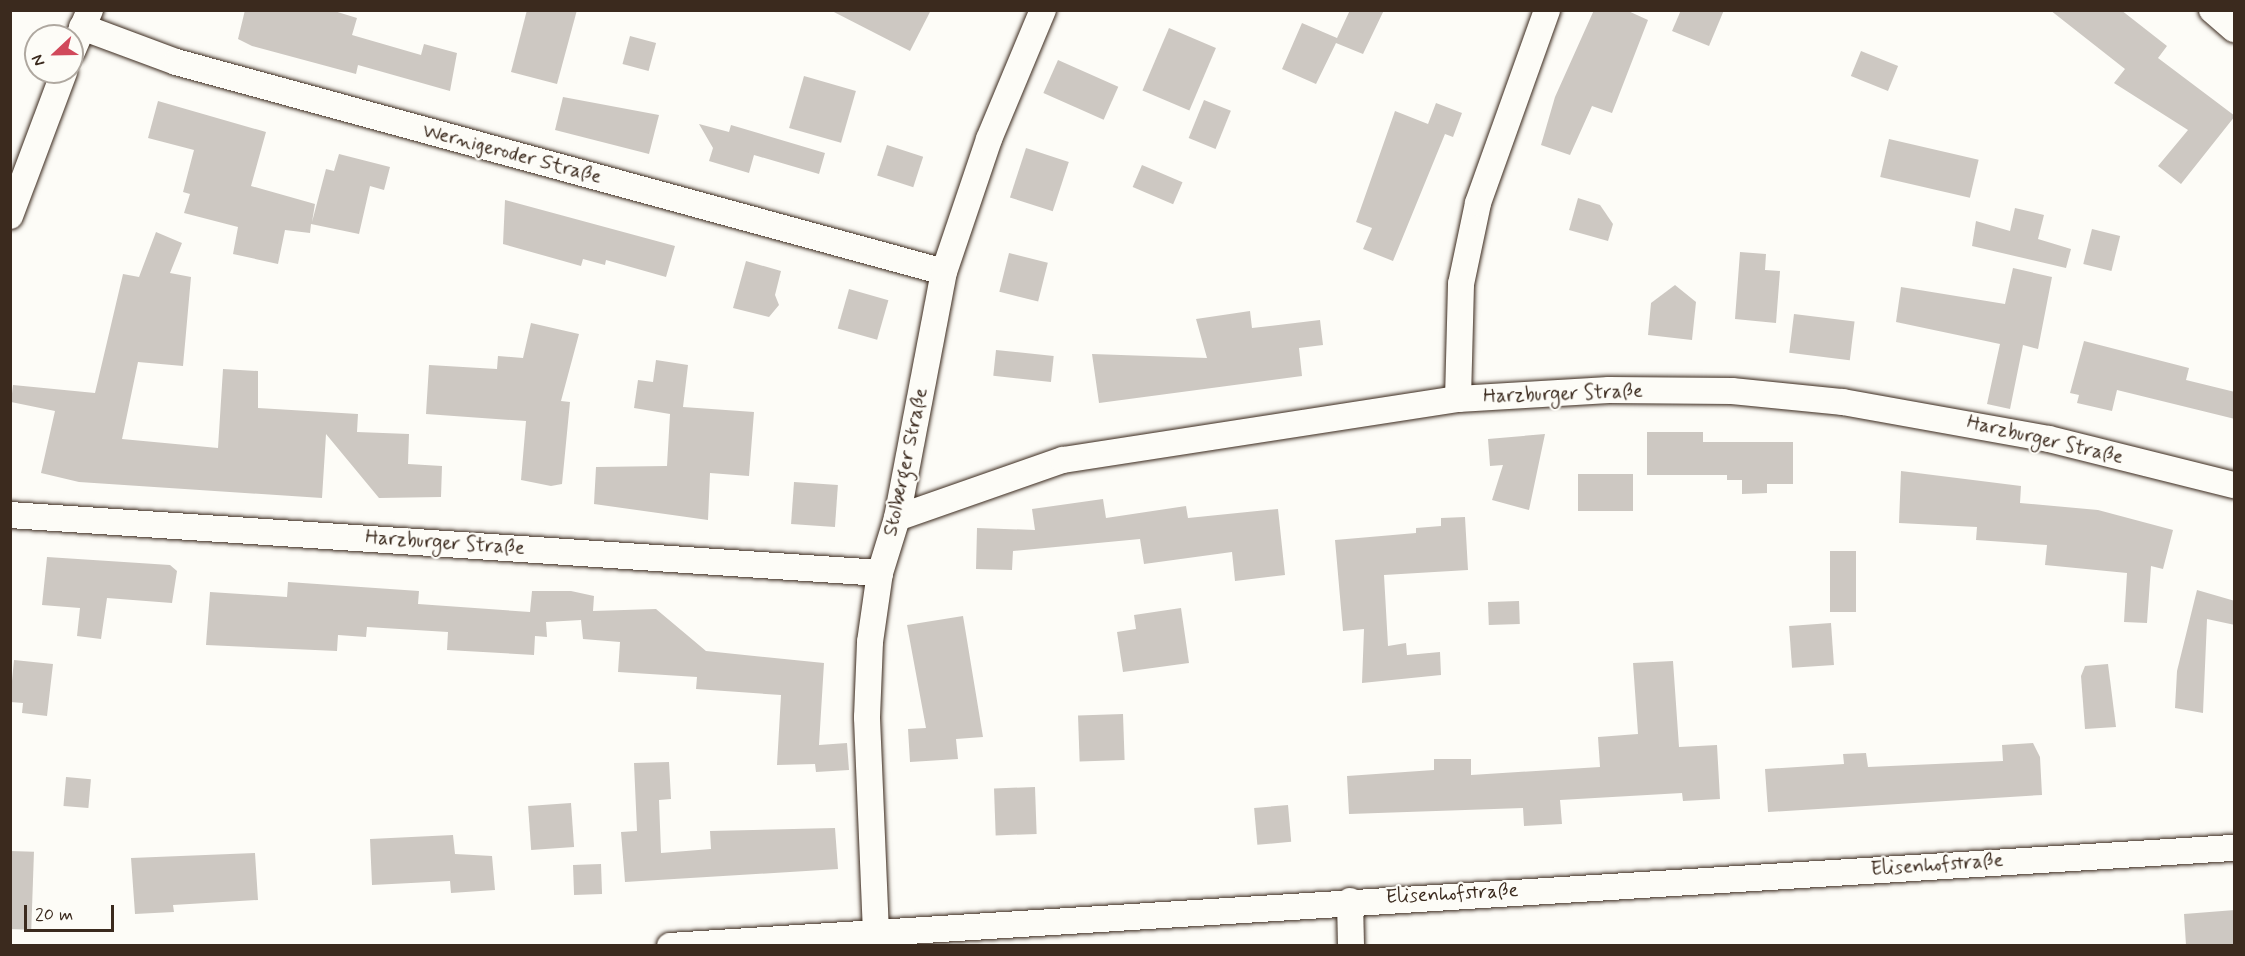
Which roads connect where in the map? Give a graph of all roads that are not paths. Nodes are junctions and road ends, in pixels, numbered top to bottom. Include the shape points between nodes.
1 (1043, 10) edge
2 (1546, 10) edge
3 (2212, 10) edge
4 (86, 19) edge
5 (2235, 29) edge
6 (60, 84) edge
7 (10, 216) edge
8 (944, 272) junction
9 (1458, 399) junction
10 (2235, 484) edge
11 (10, 515) edge
12 (897, 518) junction
13 (880, 573) junction
14 (2235, 848) edge
15 (1350, 901) junction
16 (876, 933) junction
17 (957, 936) edge
18 (670, 945) edge
19 (1351, 945) edge

1 - 8 street, Stolberger Straße via 989,139
2 - 9 street via 1478,203 1461,284
3 - 5 street
4 - 8 street, Wernigeroder Straße via 176,62
6 - 7 street
8 - 12 street, Stolberger Straße
9 - 10 street, Harzburger Straße via 1666,390 1843,402 2049,438
9 - 12 street, Harzburger Straße via 1063,460
11 - 13 street, Harzburger Straße
12 - 13 street, Stolberger Straße
13 - 16 street, Stolberger Straße via 867,717
14 - 15 street, Elisenhofstraße
15 - 17 street, Elisenhofstraße
15 - 19 street
16 - 17 street, Elisenhofstraße
16 - 18 street, Elisenhofstraße

